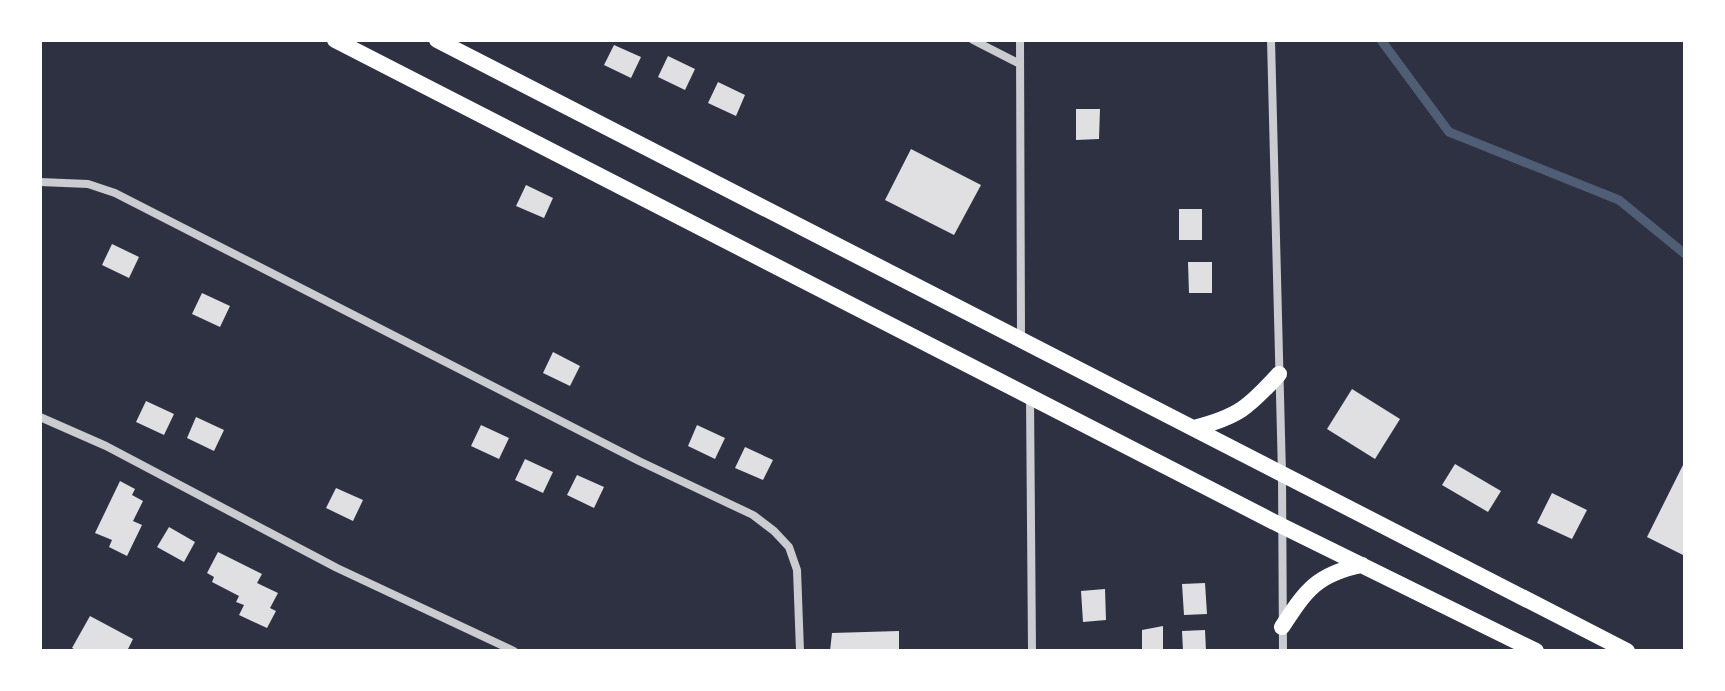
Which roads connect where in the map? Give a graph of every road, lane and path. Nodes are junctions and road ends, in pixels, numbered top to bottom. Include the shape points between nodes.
1 (335, 40) edge
2 (437, 40) edge
3 (973, 40) edge
4 (1020, 40) edge
5 (1271, 40) edge
6 (1020, 64) junction
7 (40, 182) edge
8 (1021, 339) junction
9 (1279, 374) junction
10 (1030, 395) junction
11 (40, 417) edge
12 (1194, 428) junction
13 (1282, 474) junction
14 (1280, 525) junction
15 (1362, 565) junction
16 (1282, 627) junction
17 (514, 651) edge
18 (800, 651) edge
19 (1032, 651) edge
20 (1283, 651) edge
21 (1536, 651) edge
22 (1627, 651) edge

1 - 10 main road
2 - 8 main road
3 - 6 street
4 - 6 street
5 - 9 street
6 - 8 street
7 - 18 street via 88,184 115,193 753,515 789,547 797,570
8 - 12 main road
9 - 12 main road via 1242,411
9 - 13 street
10 - 14 main road
10 - 19 street
11 - 17 street
12 - 13 main road
13 - 14 street
13 - 22 main road
14 - 15 main road
14 - 16 street
15 - 16 main road via 1318,580
15 - 21 main road
16 - 20 street

